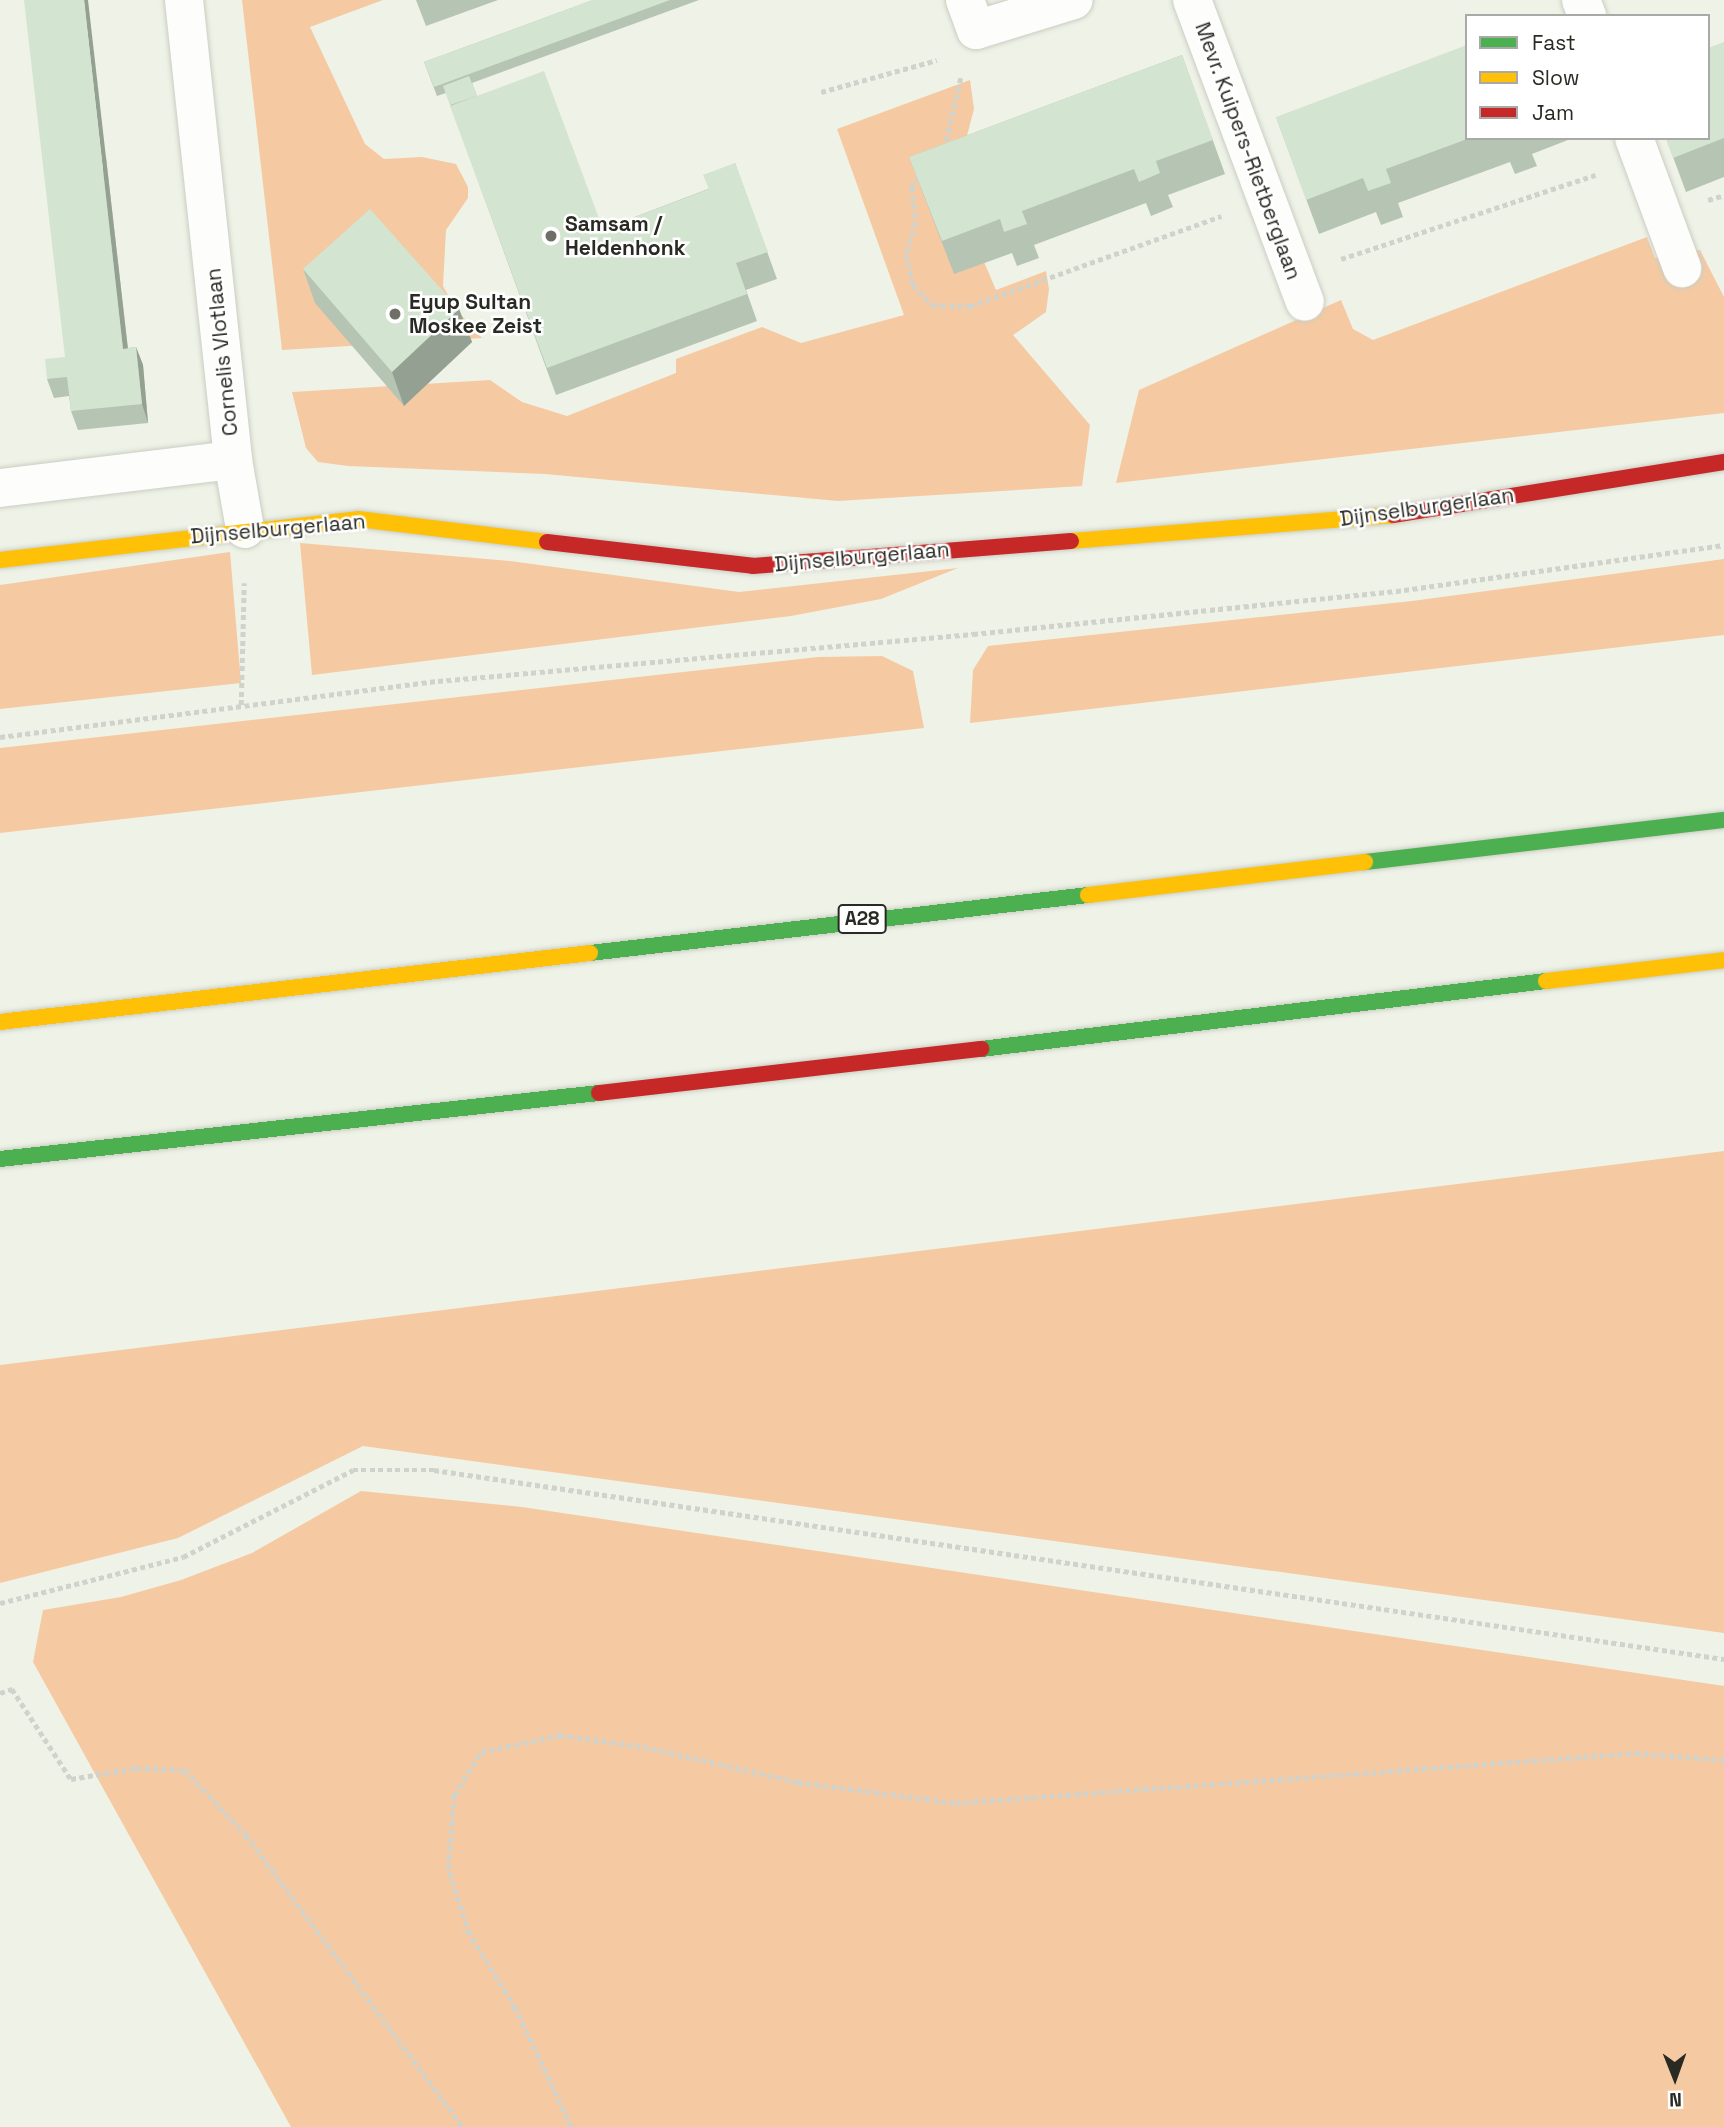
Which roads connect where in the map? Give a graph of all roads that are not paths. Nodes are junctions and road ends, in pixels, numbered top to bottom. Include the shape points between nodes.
1 (184, 0) edge
2 (1074, 0) edge
3 (1192, 0) edge
4 (971, 15) edge
5 (1639, 149) edge
6 (1682, 268) dead end
7 (1299, 288) road end
8 (233, 460) junction
9 (1724, 463) edge
10 (0, 488) edge
11 (245, 529) junction
12 (0, 560) edge
13 (1724, 820) edge
14 (1724, 960) edge
15 (0, 1022) edge
16 (0, 1159) edge

1 - 8 street, Cornelis Vlotlaan
2 - 4 street
3 - 7 street, Mevr. Kuipers-Rietberglaan
5 - 6 street
8 - 10 street
8 - 11 street, Cornelis Vlotlaan
9 - 11 main road, Dijnselburgerlaan via 1390,515 753,566 358,519
11 - 12 main road, Dijnselburgerlaan
13 - 15 main road, A28
14 - 16 main road via 689,1083

